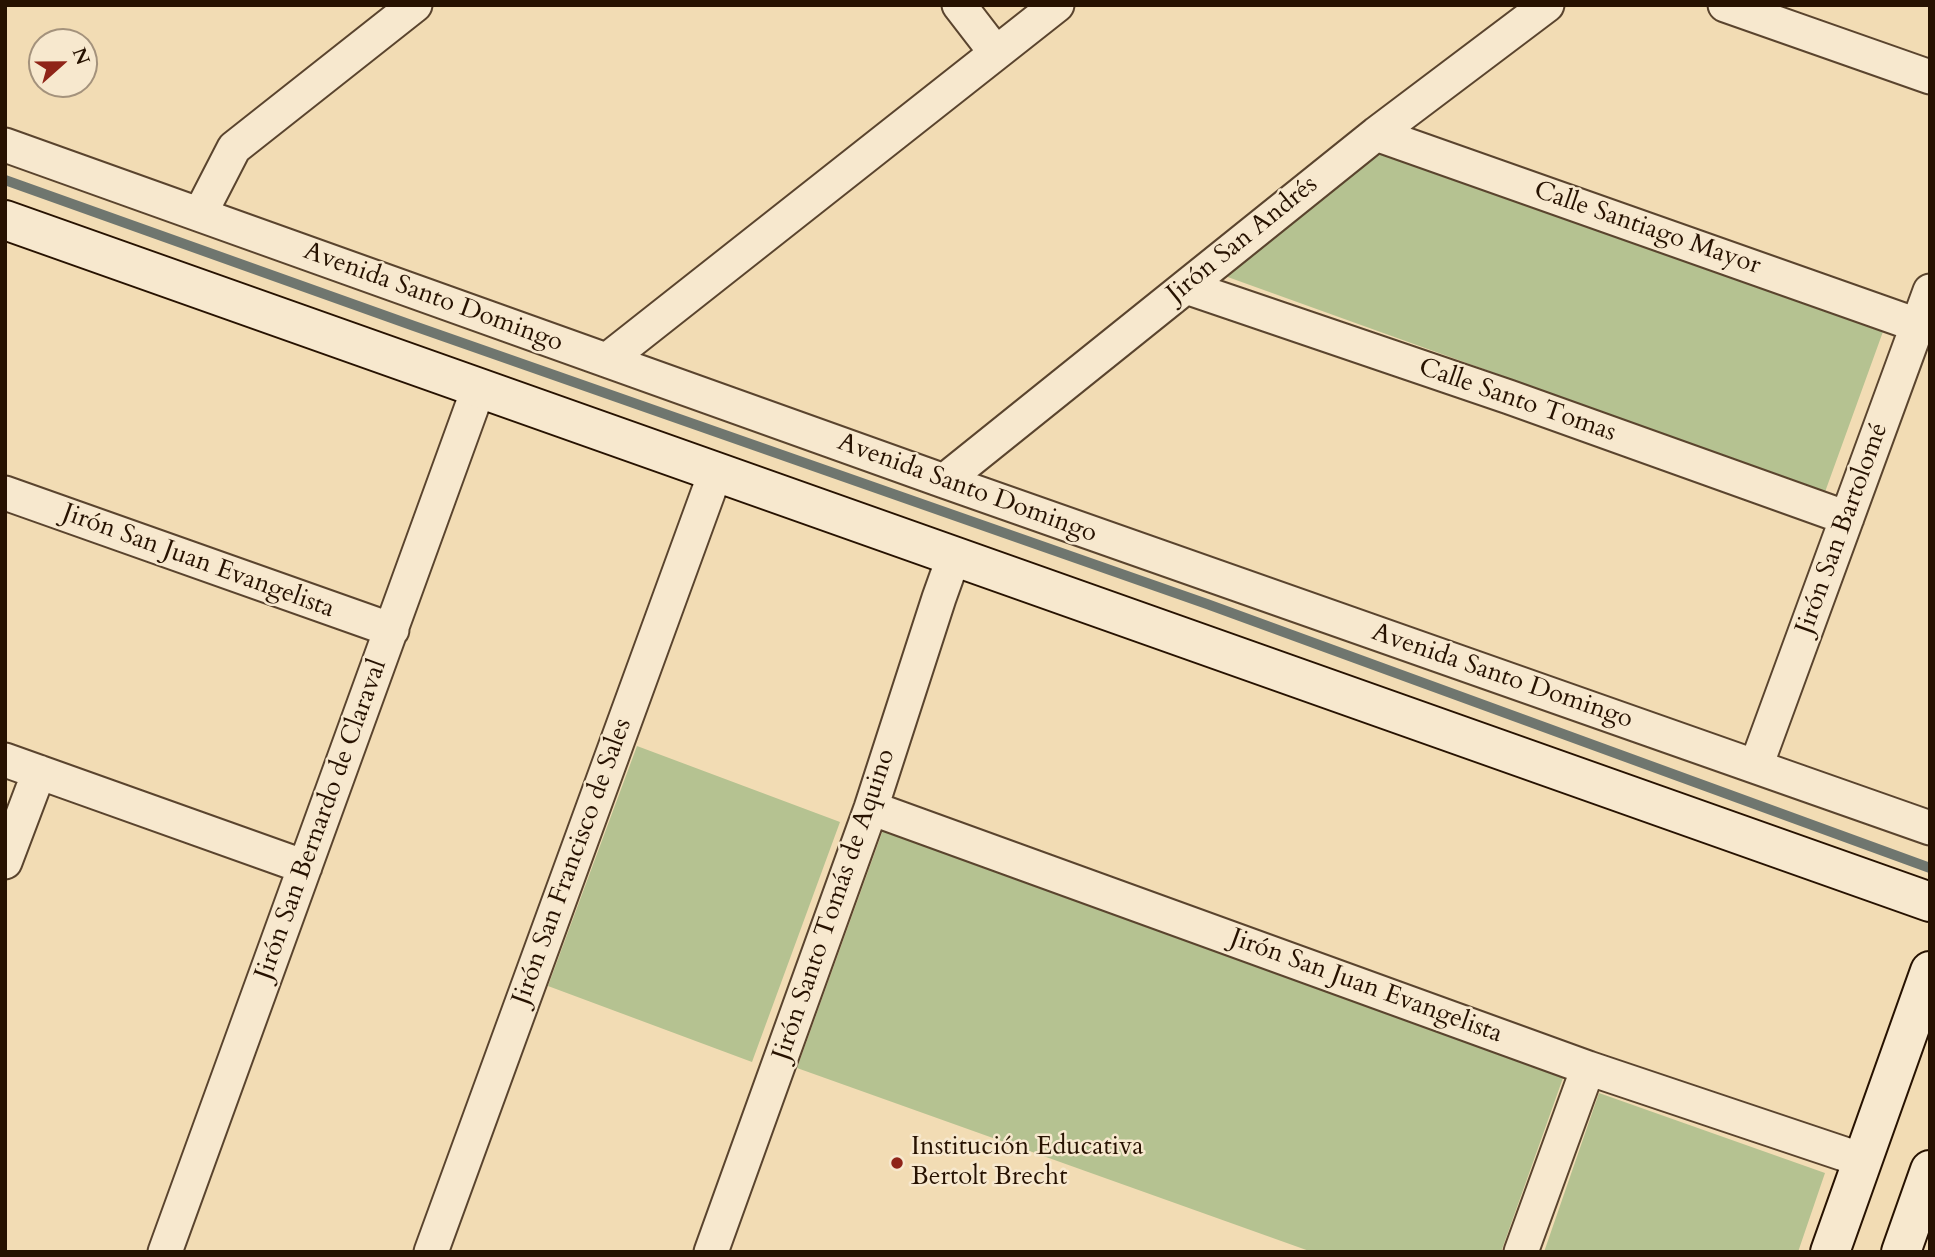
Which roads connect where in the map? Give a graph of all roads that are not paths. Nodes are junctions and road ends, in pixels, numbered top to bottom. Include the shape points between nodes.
1 (959, 5) edge
2 (1057, 5) edge
3 (1547, 5) edge
4 (1726, 5) edge
5 (393, 11) edge
6 (996, 53) junction
7 (1930, 77) edge
8 (1376, 134) junction
9 (5, 145) edge
10 (200, 214) junction
11 (5, 220) edge
12 (1186, 287) junction
13 (1930, 291) edge
14 (1917, 324) junction
15 (607, 360) junction
16 (479, 387) junction
17 (716, 471) junction
18 (944, 481) junction
19 (5, 493) edge
20 (1847, 518) junction
21 (954, 556) junction
22 (392, 630) junction
23 (5, 760) edge
24 (1756, 766) junction
25 (39, 772) junction
26 (872, 808) junction
27 (1930, 828) edge
28 (5, 862) edge
29 (305, 867) junction
30 (1930, 902) edge
31 (1930, 971) edge
32 (1588, 1068) junction
33 (1862, 1160) junction
34 (1930, 1170) edge
35 (165, 1252) edge
36 (431, 1252) edge
37 (711, 1252) edge
38 (1521, 1252) edge
39 (1830, 1252) edge
40 (1901, 1252) edge

1 - 6 street
2 - 6 street
3 - 8 street, Jirón San Andrés
4 - 7 street
5 - 10 street via 234,148
6 - 15 street
8 - 12 street, Jirón San Andrés
8 - 14 street, Calle Santiago Mayor
9 - 10 street, Avenida Santo Domingo
10 - 15 street, Avenida Santo Domingo
11 - 16 main road
12 - 18 street, Jirón San Andrés
12 - 20 street, Calle Santo Tomas
13 - 14 street, Jirón San Bartolomé
14 - 20 street, Jirón San Bartolomé
15 - 18 street, Avenida Santo Domingo
16 - 17 main road
16 - 22 street, Jirón San Bernardo de Claraval
17 - 21 main road
17 - 36 street, Jirón San Francisco de Sales
18 - 24 street, Avenida Santo Domingo
19 - 22 street, Jirón San Juan Evangelista
20 - 24 street, Jirón San Bartolomé
21 - 26 street, Jirón Santo Tomás de Aquino
21 - 30 main road
22 - 29 street, Jirón San Bernardo de Claraval
23 - 25 street
24 - 27 street, Avenida Santo Domingo
25 - 28 street
25 - 29 street
26 - 32 street, Jirón San Juan Evangelista
26 - 37 street, Jirón Santo Tomás de Aquino
29 - 35 street, Jirón San Bernardo de Claraval
31 - 33 main road
32 - 33 street, Jirón San Juan Evangelista
32 - 38 street
33 - 39 main road
34 - 40 main road

